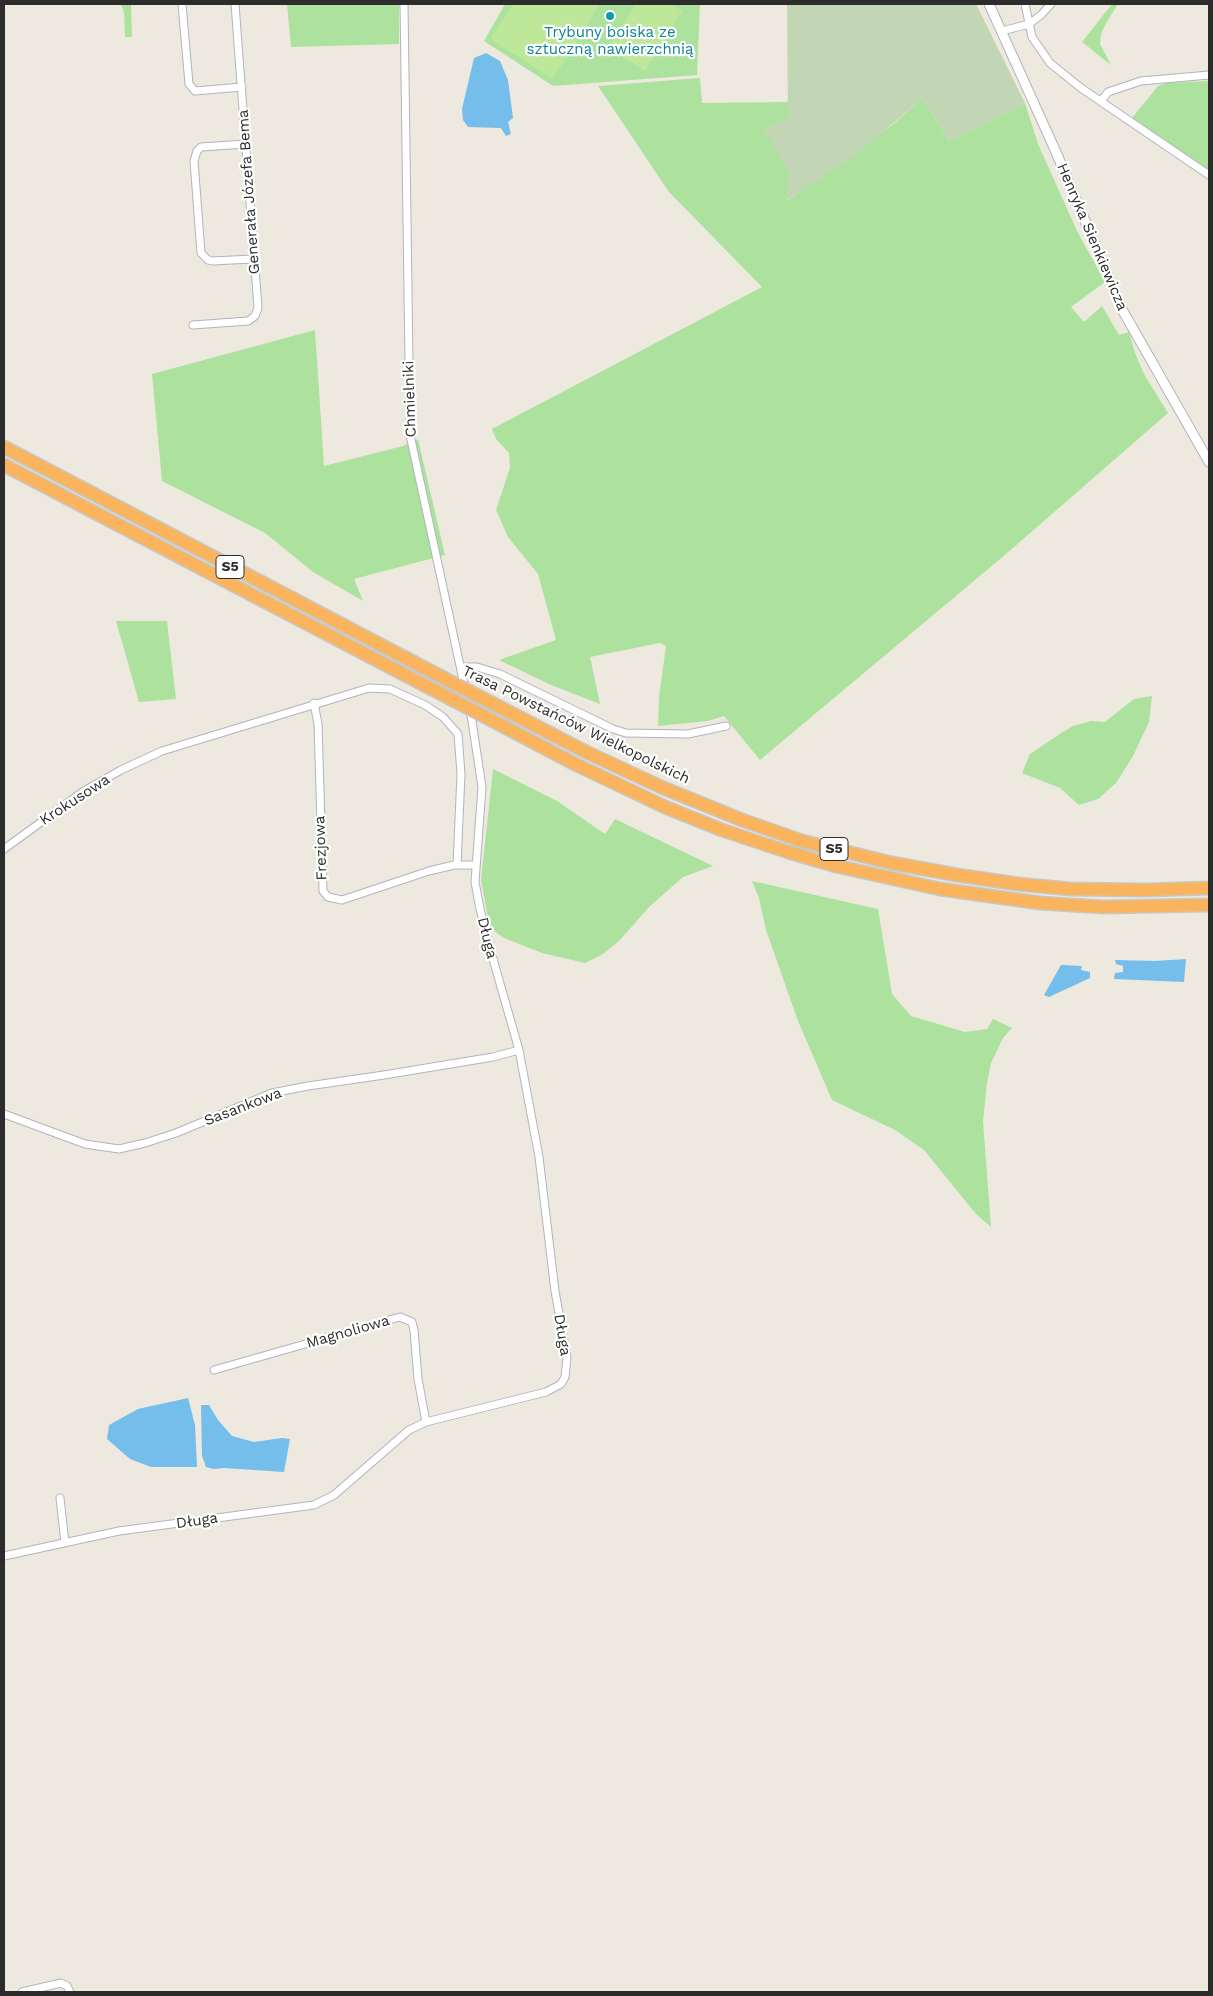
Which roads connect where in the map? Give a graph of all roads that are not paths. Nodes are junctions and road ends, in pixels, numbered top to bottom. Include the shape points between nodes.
1 (182, 4) edge
2 (235, 4) edge
3 (404, 4) edge
4 (989, 4) edge
5 (1025, 4) edge
6 (1051, 4) edge
7 (1029, 24) junction
8 (1002, 31) junction
9 (1209, 75) edge
10 (242, 88) junction
11 (1101, 101) junction
12 (246, 144) junction
13 (1209, 175) edge
14 (254, 259) junction
15 (193, 325) dead end
16 (4, 447) edge
17 (1209, 462) edge
18 (4, 465) edge
19 (461, 667) junction
20 (314, 703) junction
21 (726, 726) dead end
22 (482, 787) joint
23 (4, 849) edge
24 (457, 864) junction
25 (475, 865) junction
26 (1209, 888) edge
27 (1209, 905) edge
28 (519, 1050) junction
29 (4, 1114) edge
30 (214, 1370) dead end
31 (426, 1422) junction
32 (60, 1498) dead end
33 (65, 1543) junction
34 (4, 1556) edge
35 (22, 1992) edge
36 (70, 1992) edge

1 - 10 street via 189,84 195,90
2 - 10 street, Generała Józefa Bema
3 - 19 street, Chmielniki via 410,435
4 - 8 street, Henryka Sienkiewicza
5 - 7 street
6 - 7 street
7 - 8 street
7 - 11 street via 1032,37 1050,63
8 - 17 street, Henryka Sienkiewicza via 1122,311
9 - 11 street via 1141,81 1108,92
10 - 12 street, Generała Józefa Bema
11 - 13 street
12 - 14 street, Generała Józefa Bema
12 - 14 street via 201,147 194,161 201,253 212,261
14 - 15 street, Generała Józefa Bema via 258,308 255,316 248,321
16 - 26 highway, Trasa Powstańców Wielkopolskich / S5, bridge via 586,752 742,820 802,841 892,863 1018,884 1145,890
18 - 27 highway, Trasa Powstańców Wielkopolskich / S5, bridge via 593,773 732,833 836,866 940,889 1103,907
19 - 21 street via 477,667 500,674 613,729 626,732 688,734
19 - 22 street, Chmielniki
20 - 23 street, Krokusowa via 149,756 84,792
20 - 24 street, Krokusowa via 369,688 390,688 443,717 458,734
20 - 24 street, Frezjowa via 318,724 322,891 328,897 342,900
22 - 25 street, Długa
24 - 25 street, Frezjowa
25 - 28 street, Długa via 480,909
28 - 29 street, Sasankowa via 272,1093 176,1133 129,1148 85,1144
28 - 31 street, Długa via 539,1157 567,1358 565,1377 561,1384 546,1392
30 - 31 street, Magnoliowa via 400,1317 412,1322 414,1330
31 - 33 street, Długa via 409,1430 321,1503 119,1531
32 - 33 street
33 - 34 street, Długa
35 - 36 street via 61,1983

